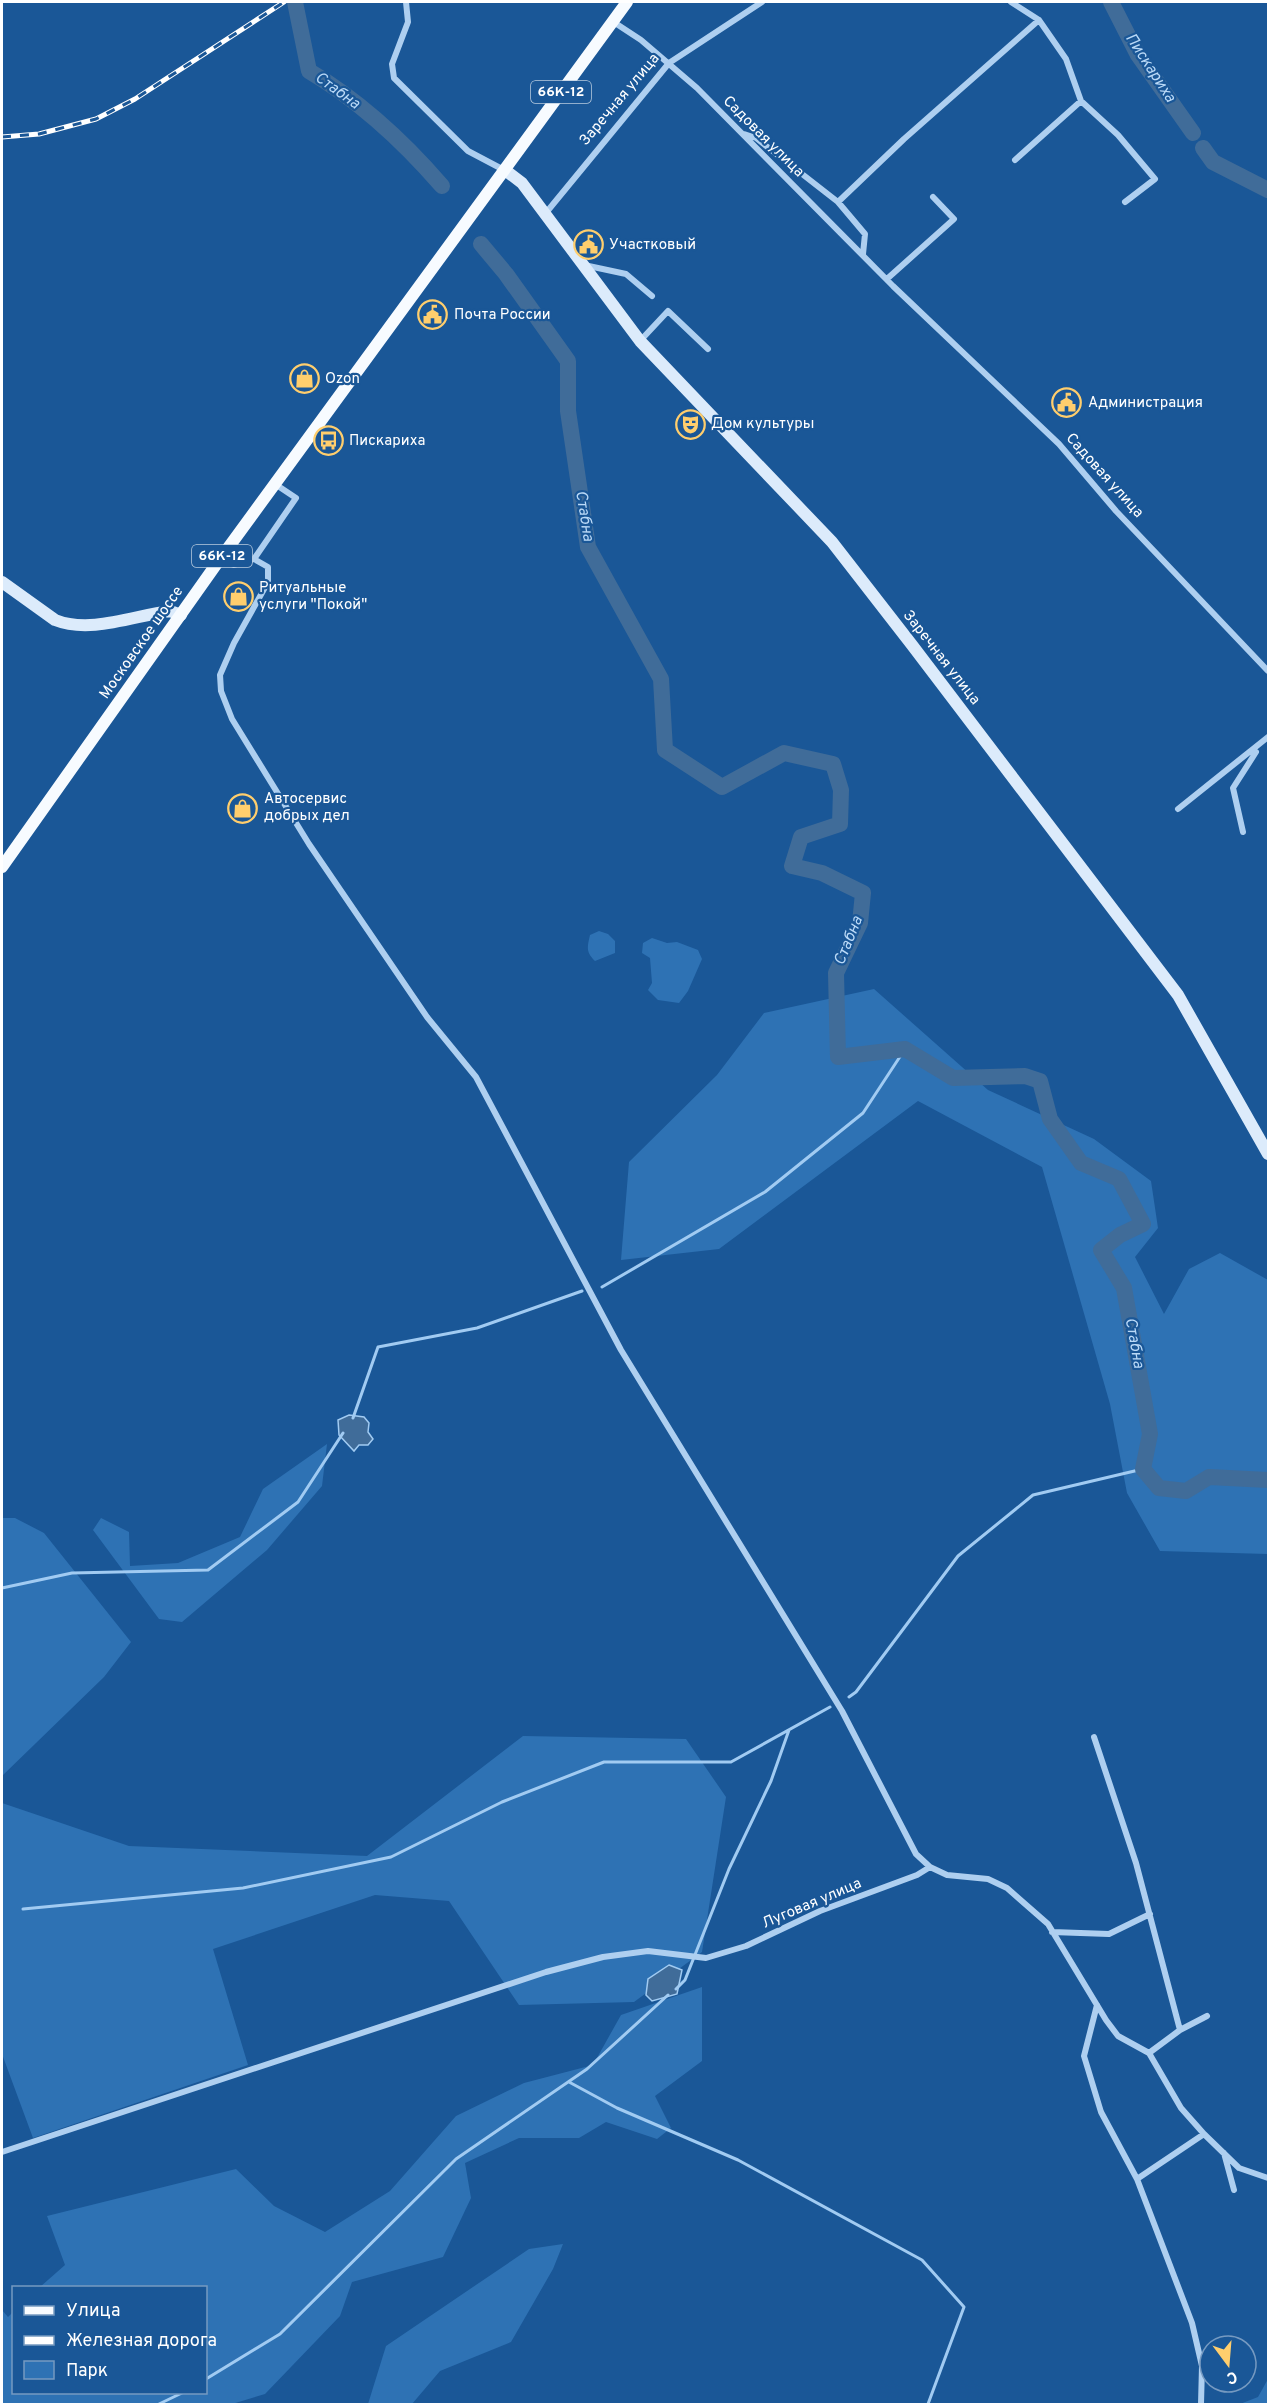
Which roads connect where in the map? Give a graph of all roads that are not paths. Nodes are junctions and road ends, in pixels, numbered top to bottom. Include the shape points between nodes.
1 (406, 2) edge
2 (627, 2) edge
3 (762, 2) edge
4 (1011, 2) edge
5 (1040, 20) junction
6 (612, 21) junction
7 (669, 63) junction
8 (1081, 101) junction
9 (743, 134) junction
10 (1015, 160) dead end
11 (505, 170) junction
12 (933, 196) dead end
13 (838, 202) junction
14 (1125, 202) dead end
15 (545, 214) junction
16 (862, 254) junction
17 (584, 265) junction
18 (888, 278) junction
19 (652, 296) dead end
20 (640, 341) junction
21 (708, 349) dead end
22 (275, 484) junction
23 (220, 559) junction
24 (254, 559) junction
25 (2, 585) edge
26 (181, 615) junction
27 (1269, 671) edge
28 (1269, 736) edge
29 (1260, 746) junction
30 (1178, 809) dead end
31 (1243, 832) dead end
32 (2, 867) edge
33 (1269, 1154) edge
34 (1094, 1737) dead end
35 (930, 1867) junction
36 (1150, 1914) junction
37 (1052, 1932) junction
38 (1097, 2005) junction
39 (1207, 2016) dead end
40 (1180, 2030) junction
41 (1149, 2053) junction
42 (1204, 2134) junction
43 (2, 2152) edge
44 (1223, 2152) junction
45 (1269, 2178) edge
46 (1137, 2179) junction
47 (1234, 2190) dead end
48 (1201, 2404) edge

1 - 11 street via 408,22 392,64 394,78 468,151
2 - 6 main road, 66К-12
3 - 7 street, Заречная улица
4 - 5 street
5 - 8 street via 1066,59
5 - 13 street
6 - 7 street, Садовая улица
6 - 11 main road, 66К-12
7 - 9 street, Садовая улица
7 - 15 street, Заречная улица
8 - 10 street
8 - 14 street via 1118,135 1155,179
9 - 13 street via 756,138
9 - 16 street, Садовая улица
11 - 15 street, Заречная улица via 522,183
11 - 22 main road, Московское шоссе / 66К-12
12 - 18 street via 954,219
13 - 16 street via 865,234
15 - 17 street, Заречная улица
16 - 18 street, Садовая улица
17 - 19 street via 626,274
17 - 20 street, Заречная улица
18 - 27 street, Садовая улица via 1059,444 1116,511
20 - 21 street via 668,311
20 - 33 street, Заречная улица via 832,542 919,654 1178,995
22 - 23 main road, Московское шоссе / 66К-12
22 - 24 street via 296,498
23 - 24 street via 234,565
23 - 26 main road, Московское шоссе / 66К-12
24 - 35 street via 268,567 268,582 220,675 221,691 232,719 378,946 427,1017 476,1077 621,1350 842,1711 916,1854
25 - 26 street via 55,620 74,626 170,611
26 - 32 main road, Московское шоссе / 66К-12
28 - 29 street
29 - 30 street
29 - 31 street via 1233,788
34 - 36 street
35 - 37 street via 947,1875 988,1879 1007,1888
35 - 43 street, Луговая улица via 746,1946 701,1957 648,1952 603,1957 546,1972
36 - 37 street via 1109,1934
36 - 40 street
37 - 38 street
38 - 41 street via 1118,2036
38 - 46 street via 1084,2056 1101,2112
39 - 40 street
40 - 41 street
41 - 42 street via 1181,2108
42 - 44 street
42 - 46 street
44 - 45 street via 1239,2168
44 - 47 street
46 - 48 street via 1192,2323 1202,2366

